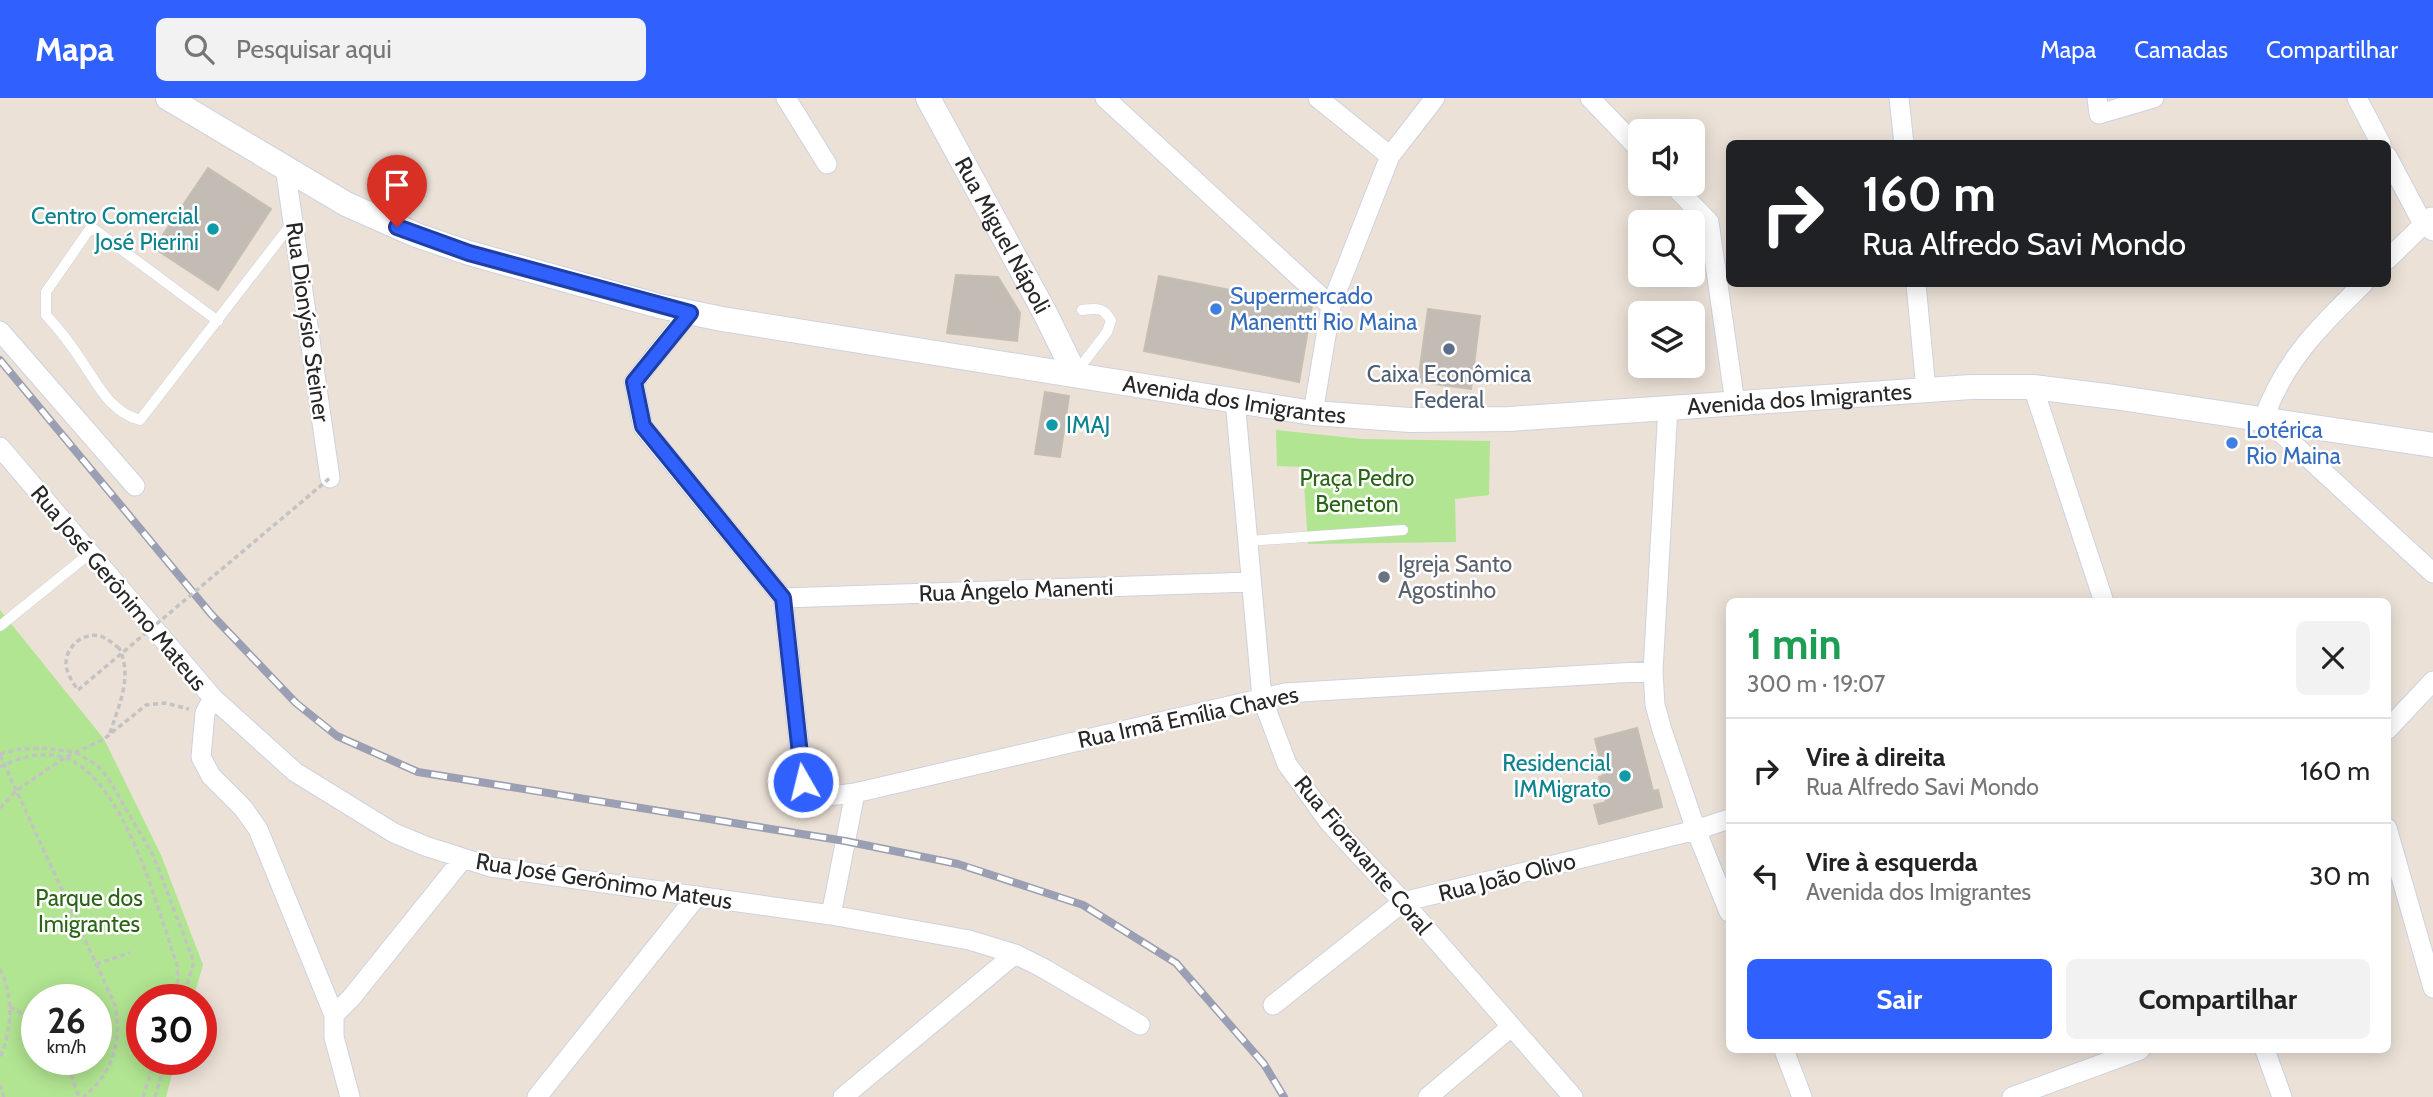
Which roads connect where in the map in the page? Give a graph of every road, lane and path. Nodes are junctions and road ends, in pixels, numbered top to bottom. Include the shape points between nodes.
1 (786, 98) edge
2 (928, 98) edge
3 (1105, 98) edge
4 (1318, 98) edge
5 (1435, 98) edge
6 (1590, 98) edge
7 (1899, 98) edge
8 (2154, 98) edge
9 (2357, 98) edge
10 (183, 101) edge
11 (2098, 106) edge
12 (1628, 138) edge
13 (1903, 140) edge
14 (2379, 140) edge
15 (1390, 156) junction
16 (2391, 162) edge
17 (827, 164) dead end
18 (285, 167) junction
19 (1684, 196) edge
20 (293, 221) junction
21 (2430, 223) edge
22 (2391, 257) edge
23 (1916, 287) edge
24 (2360, 287) edge
25 (1331, 306) junction
26 (1082, 310) dead end
27 (690, 313) junction
28 (218, 321) junction
29 (0, 331) edge
30 (1074, 374) junction
31 (2033, 387) junction
32 (1926, 390) junction
33 (1235, 400) junction
34 (1735, 403) junction
35 (1668, 407) junction
36 (1313, 413) junction
37 (2265, 419) junction
38 (2433, 445) edge
39 (0, 447) edge
40 (330, 478) joint
41 (135, 486) dead end
42 (1403, 530) dead end
43 (1246, 541) junction
44 (89, 554) junction
45 (2433, 573) edge
46 (1250, 582) junction
47 (783, 598) junction
48 (2104, 598) edge
49 (0, 626) edge
50 (1653, 671) junction
51 (2433, 681) edge
52 (1262, 698) junction
53 (209, 706) junction
54 (2391, 726) edge
55 (109, 735) junction
56 (75, 752) junction
57 (0, 755) edge
58 (64, 758) junction
59 (2, 766) edge
60 (17, 790) junction
61 (855, 793) junction
62 (0, 808) edge
63 (1726, 820) edge
64 (1696, 830) junction
65 (2391, 842) edge
66 (462, 860) junction
67 (697, 896) junction
68 (1403, 902) junction
69 (1726, 905) edge
70 (831, 915) junction
71 (130, 953) dead end
72 (1015, 954) junction
73 (96, 964) junction
74 (0, 970) edge
75 (177, 984) edge
76 (187, 984) edge
77 (2433, 988) edge
78 (1273, 1004) dead end
79 (10, 1007) junction
80 (21, 1013) edge
81 (334, 1015) junction
82 (1140, 1025) dead end
83 (1511, 1027) junction
84 (1785, 1053) edge
85 (2122, 1053) edge
86 (2266, 1053) edge
87 (0, 1058) edge
88 (2093, 1058) edge
89 (72, 1075) edge
90 (150, 1075) edge
91 (161, 1075) edge
92 (0, 1085) edge
93 (4, 1097) edge
94 (81, 1097) edge
95 (144, 1097) edge
96 (155, 1097) edge
97 (350, 1097) edge
98 (537, 1097) edge
99 (843, 1097) edge
100 (1428, 1097) edge
101 (1573, 1097) edge
102 (1802, 1097) edge
103 (2012, 1097) edge
104 (2282, 1097) edge

1 - 17 street
2 - 30 street, Rua Miguel Nápoli
3 - 25 street
4 - 15 street
5 - 15 street
6 - 12 street
7 - 13 street
8 - 11 street
9 - 14 street
10 - 18 street, Avenida dos Imigrantes
15 - 25 street
16 - 21 street
18 - 20 street, Rua Dionýsio Steiner
18 - 27 street, Avenida dos Imigrantes via 346,204 416,235
19 - 34 street via 1709,222
20 - 28 lane
20 - 40 street, Rua Dionýsio Steiner
21 - 22 street
23 - 32 street
24 - 37 street via 2287,367
25 - 36 street
26 - 30 lane via 1100,308 1111,321
27 - 30 street, Avenida dos Imigrantes
27 - 47 street via 634,382 643,426
28 - 28 lane via 140,420 127,416 105,397 46,315 46,292 91,227
29 - 41 street
30 - 33 street, Avenida dos Imigrantes
31 - 32 street, Avenida dos Imigrantes
31 - 37 street, Avenida dos Imigrantes
31 - 48 street
32 - 34 street, Avenida dos Imigrantes
33 - 36 street, Avenida dos Imigrantes
33 - 43 street, Rua Fioravante Coral
34 - 35 street, Avenida dos Imigrantes
35 - 36 street, Avenida dos Imigrantes via 1458,421
35 - 50 street
37 - 38 street, Avenida dos Imigrantes
37 - 45 street
39 - 44 street, Rua José Gerônimo Mateus
40 - 55 path, bridge via 78,690 66,666 77,640 102,636 119,648 125,659 124,687
42 - 43 lane
43 - 46 street, Rua Fioravante Coral
44 - 49 lane
44 - 53 street, Rua José Gerônimo Mateus
46 - 47 street, Rua Ângelo Manenti
46 - 52 street, Rua Fioravante Coral
47 - 61 street, Rua Irmã Emília Chaves via 803,782 811,793
50 - 52 street, Rua Irmã Emília Chaves via 1285,692
50 - 64 street via 1655,705
51 - 54 street
52 - 61 street, Rua Irmã Emília Chaves
52 - 68 street, Rua Fioravante Coral via 1287,764 1329,822
53 - 55 path via 146,705
53 - 66 street, Rua José Gerônimo Mateus via 295,772 394,833
53 - 81 street via 201,757 211,776 258,829
55 - 56 path
56 - 57 path via 43,748
56 - 58 path
56 - 76 path via 108,778 153,855 192,957
57 - 59 path
58 - 59 path via 32,757
58 - 60 path
58 - 75 path via 104,791 130,834 177,965
59 - 60 path
60 - 62 path
60 - 73 path
61 - 70 street
63 - 64 street, Rua João Olivo
64 - 68 street, Rua João Olivo
64 - 69 street
65 - 77 street
66 - 67 street, Rua José Gerônimo Mateus
66 - 81 street
67 - 70 street, Rua José Gerônimo Mateus
67 - 98 street
68 - 78 street, Rua João Olivo
68 - 83 street, Rua Fioravante Coral
70 - 72 street, Rua José Gerônimo Mateus via 924,930
71 - 73 path
72 - 82 street, Rua José Gerônimo Mateus
72 - 99 street
73 - 94 path via 115,1005 118,1032 107,1071
74 - 79 path
79 - 80 path
79 - 87 path
81 - 97 street via 334,1037
83 - 100 street
83 - 101 street, Rua Fioravante Coral
84 - 102 street
85 - 88 street
86 - 104 street
88 - 103 street
89 - 94 path
90 - 95 path
91 - 96 path
92 - 93 path

